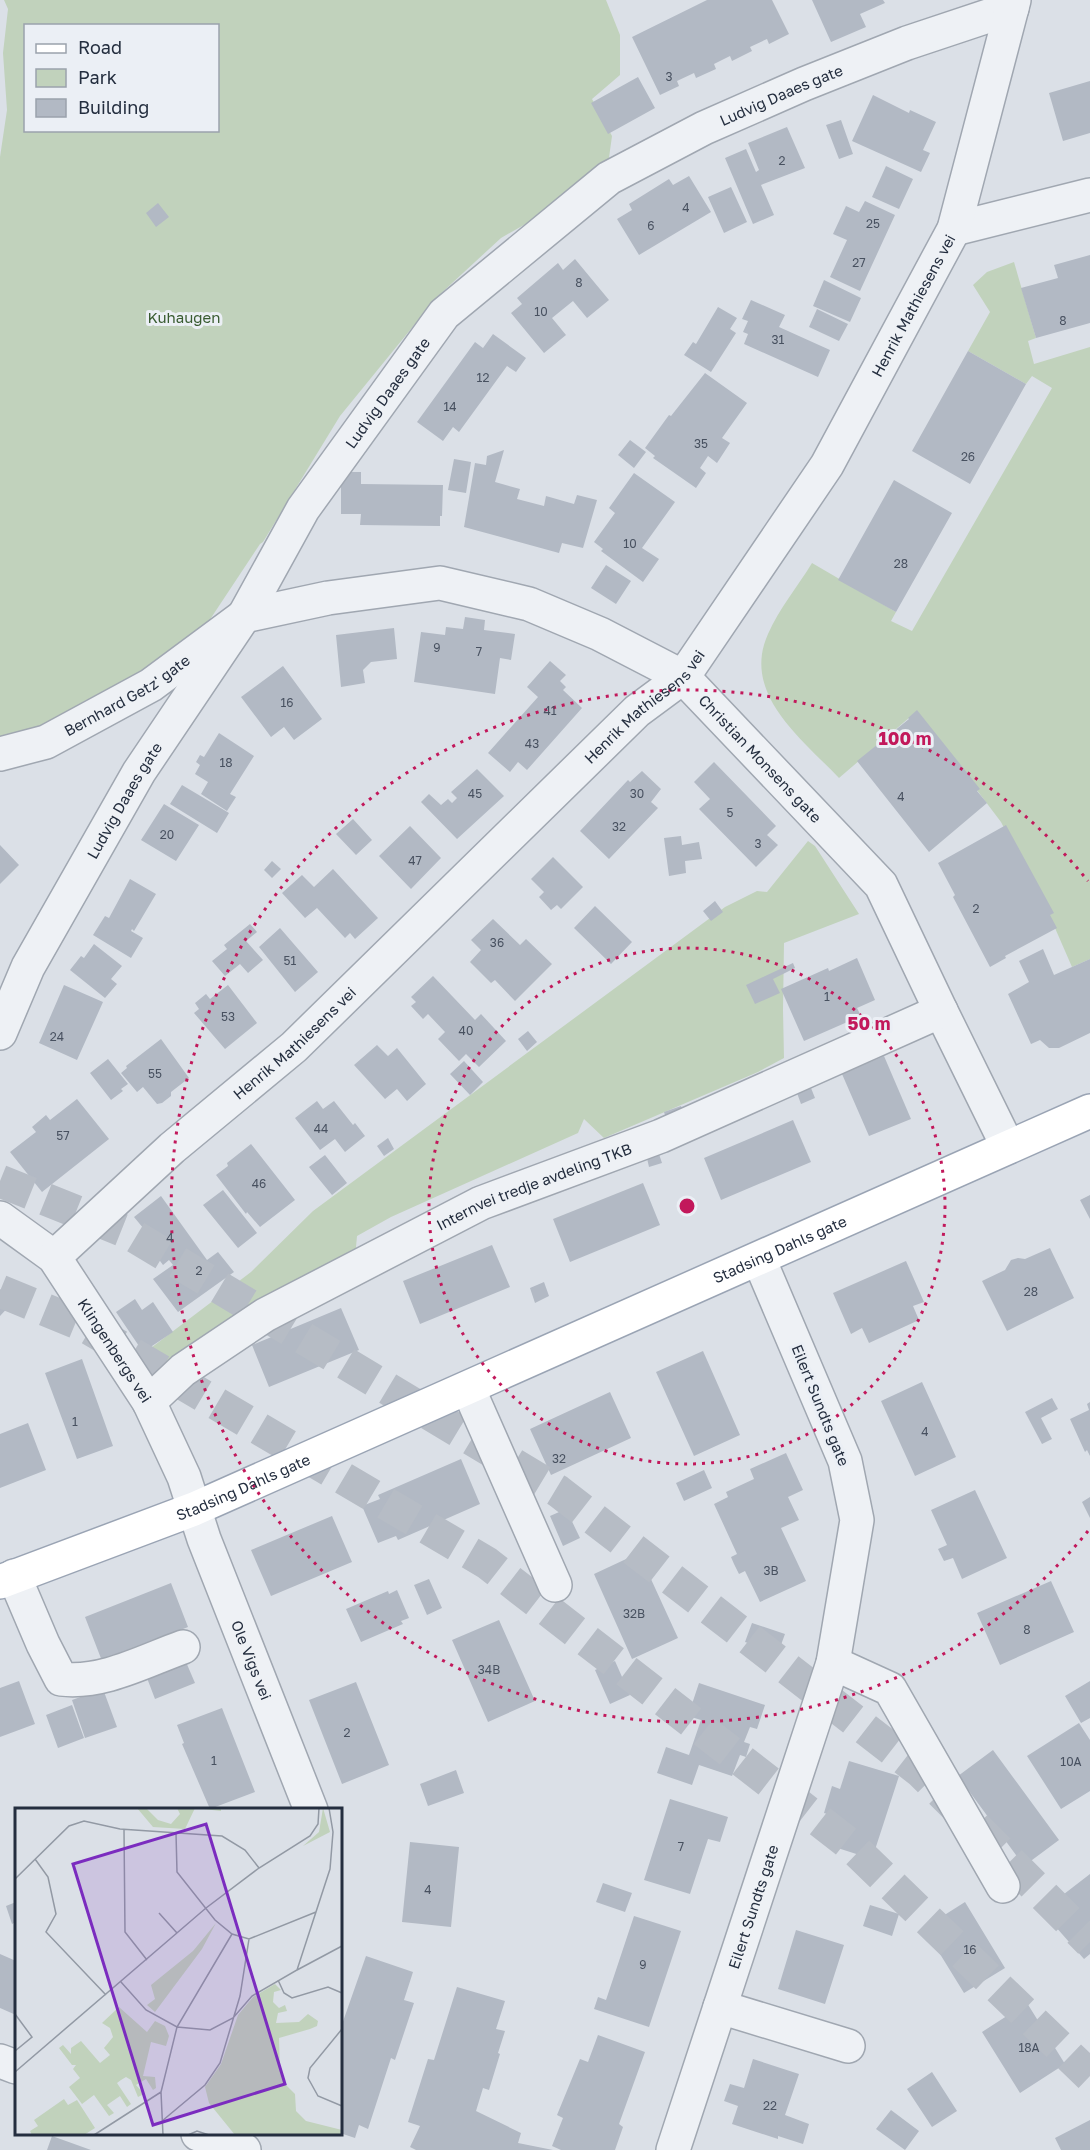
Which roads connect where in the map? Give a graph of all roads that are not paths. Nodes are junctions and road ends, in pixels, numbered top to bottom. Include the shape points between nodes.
1 (1013, 4) edge
2 (1090, 195) edge
3 (954, 229) junction
4 (244, 616) junction
5 (683, 677) junction
6 (0, 754) edge
7 (940, 1011) junction
8 (0, 1033) edge
9 (1090, 1111) edge
10 (1008, 1147) junction
11 (0, 1218) edge
12 (54, 1257) junction
13 (759, 1259) junction
14 (468, 1388) junction
15 (149, 1402) junction
16 (194, 1509) junction
17 (7, 1579) edge
18 (555, 1585) dead end
19 (183, 1647) dead end
20 (833, 1663) junction
21 (311, 1808) edge
22 (1002, 1886) dead end
23 (720, 2007) junction
24 (848, 2046) dead end
25 (0, 2061) edge
26 (15, 2067) edge
27 (206, 2135) edge
28 (243, 2144) edge
29 (673, 2150) edge

1 - 3 street, Henrik Mathiesens vei
1 - 4 street, Ludvig Daaes gate via 804,84 704,128 609,178 444,314 303,509
2 - 3 street
3 - 5 street, Henrik Mathiesens vei via 827,465
4 - 5 street, Christian Monsens gate via 328,597 440,583 529,604 600,634
4 - 6 street, Bernhard Getz' gate via 151,685 46,742
4 - 8 street, Ludvig Daaes gate via 139,772 28,967
5 - 7 street, Christian Monsens gate via 881,885
5 - 12 street, Henrik Mathiesens vei via 638,711 294,1047 172,1148
7 - 10 street, Christian Monsens gate
7 - 15 street, Internvei tredje avdeling TKB via 661,1136 481,1203 265,1315 183,1370
9 - 10 main road, Stadsing Dahls gate
10 - 13 main road, Stadsing Dahls gate
11 - 12 street, Klingenbergs vei
12 - 15 street, Klingenbergs vei
13 - 14 main road, Stadsing Dahls gate
13 - 20 street, Eilert Sundts gate via 845,1461 857,1520
14 - 16 main road, Stadsing Dahls gate
14 - 18 street
15 - 16 street, Klingenbergs vei via 184,1477
16 - 17 main road, Stadsing Dahls gate
16 - 21 street, Ole Vigs vei
17 - 19 street, Stadsing Dahls gate via 61,1679 98,1678
20 - 22 street via 890,1689
20 - 23 street, Eilert Sundts gate
23 - 24 street
23 - 29 street, Eilert Sundts gate
25 - 26 street
27 - 28 street

